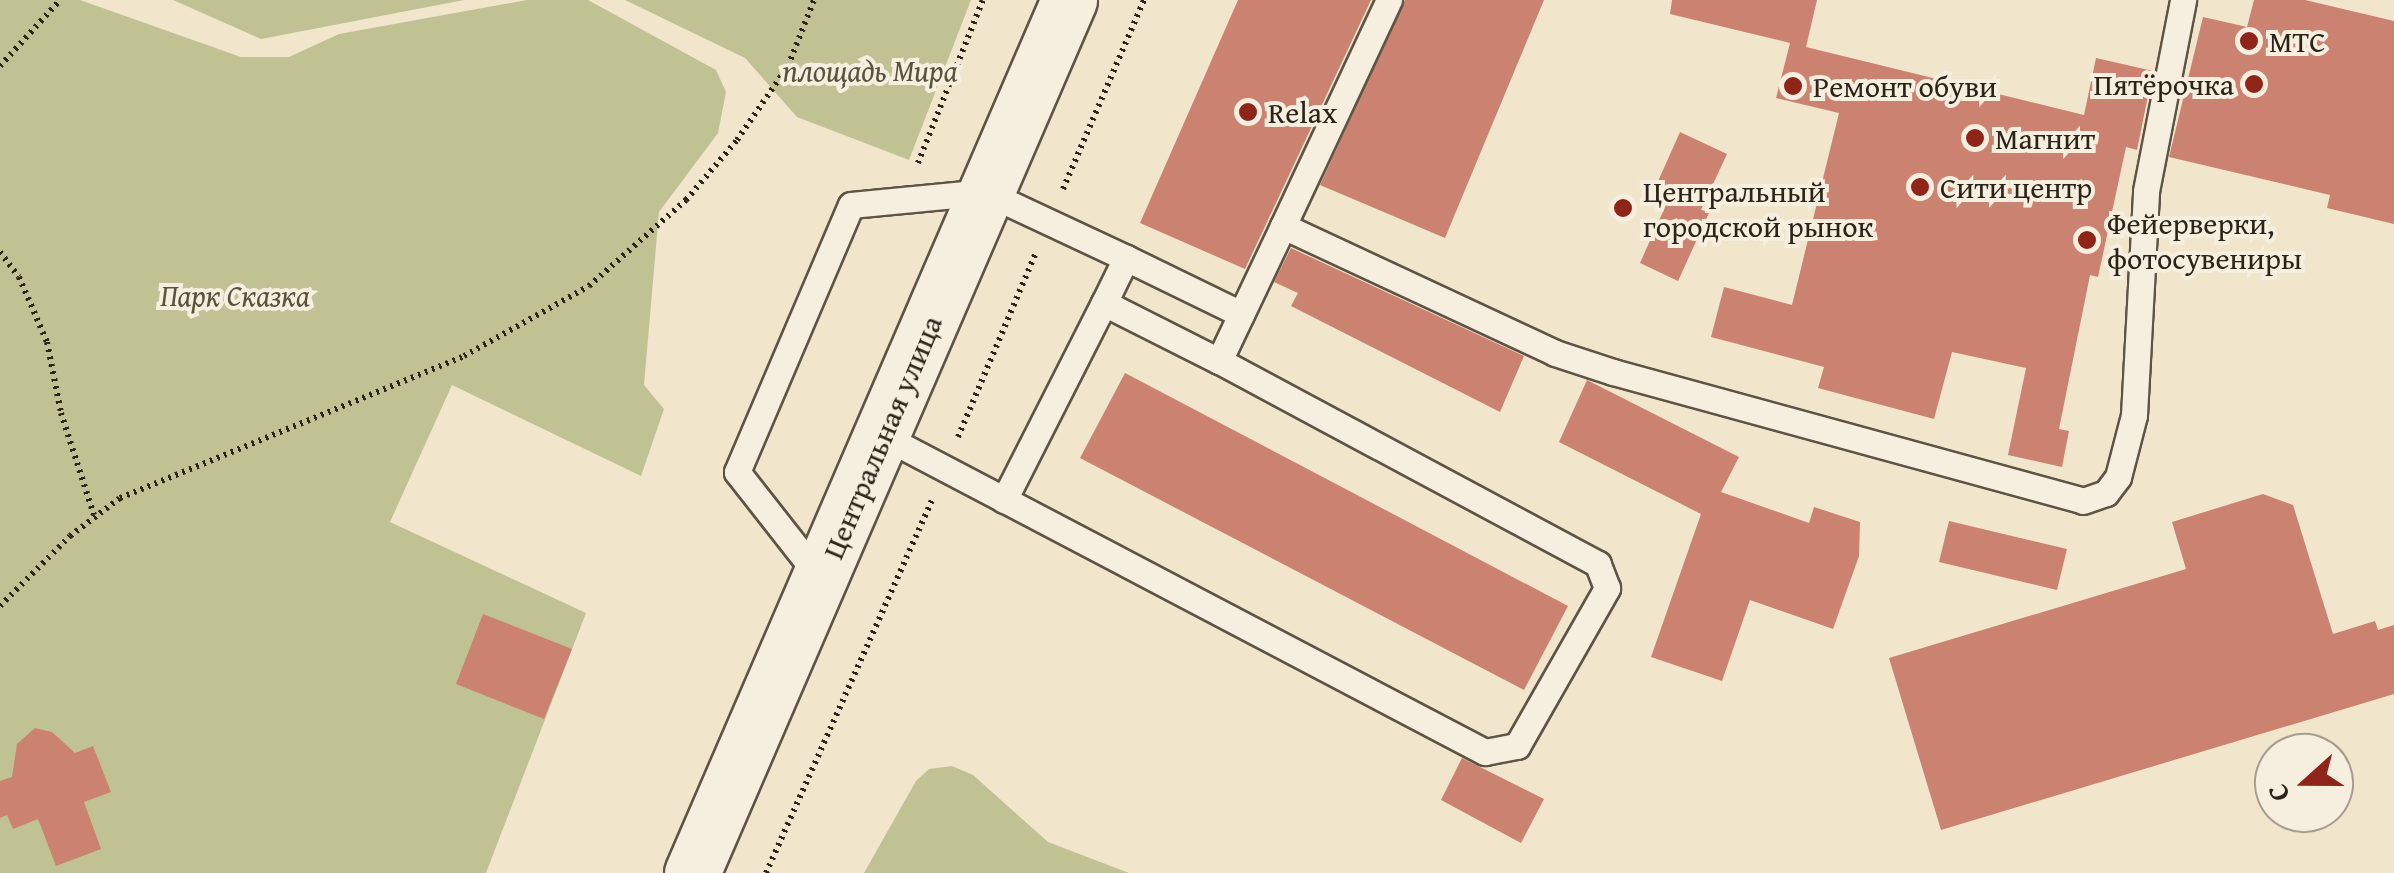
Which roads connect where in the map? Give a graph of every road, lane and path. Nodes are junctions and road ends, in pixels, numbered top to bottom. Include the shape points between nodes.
1 (60, 0) edge
2 (814, 0) edge
3 (983, 0) edge
4 (1069, 0) edge
5 (1389, 0) edge
6 (2182, 0) edge
7 (0, 66) edge
8 (985, 192) junction
9 (916, 199) junction
10 (1283, 226) junction
11 (0, 252) edge
12 (1126, 258) junction
13 (1104, 303) junction
14 (1241, 314) junction
15 (1219, 361) junction
16 (883, 436) junction
17 (2137, 481) dead end
18 (2106, 493) junction
19 (1004, 500) junction
20 (94, 515) junction
21 (821, 579) junction
22 (0, 606) edge
23 (692, 873) edge

1 - 7 path
2 - 20 path via 788,66 737,140 686,200 589,286 464,356 148,484
3 - 9 path via 916,166
4 - 8 main road, Центральная улица
5 - 10 lane
6 - 18 lane via 2134,415 2118,478
8 - 9 lane
8 - 12 lane
8 - 16 main road, Центральная улица
9 - 21 lane via 851,206 736,472
10 - 14 lane
10 - 18 lane via 1554,352 1613,372 2083,501
11 - 20 path via 19,277 47,342 60,413
12 - 13 lane
12 - 14 lane
13 - 15 lane
13 - 19 lane
14 - 15 lane
15 - 19 lane via 1598,564 1607,588 1517,746 1484,752
16 - 19 lane
16 - 21 main road, Центральная улица
17 - 18 lane
20 - 22 path
21 - 23 main road, Центральная улица

